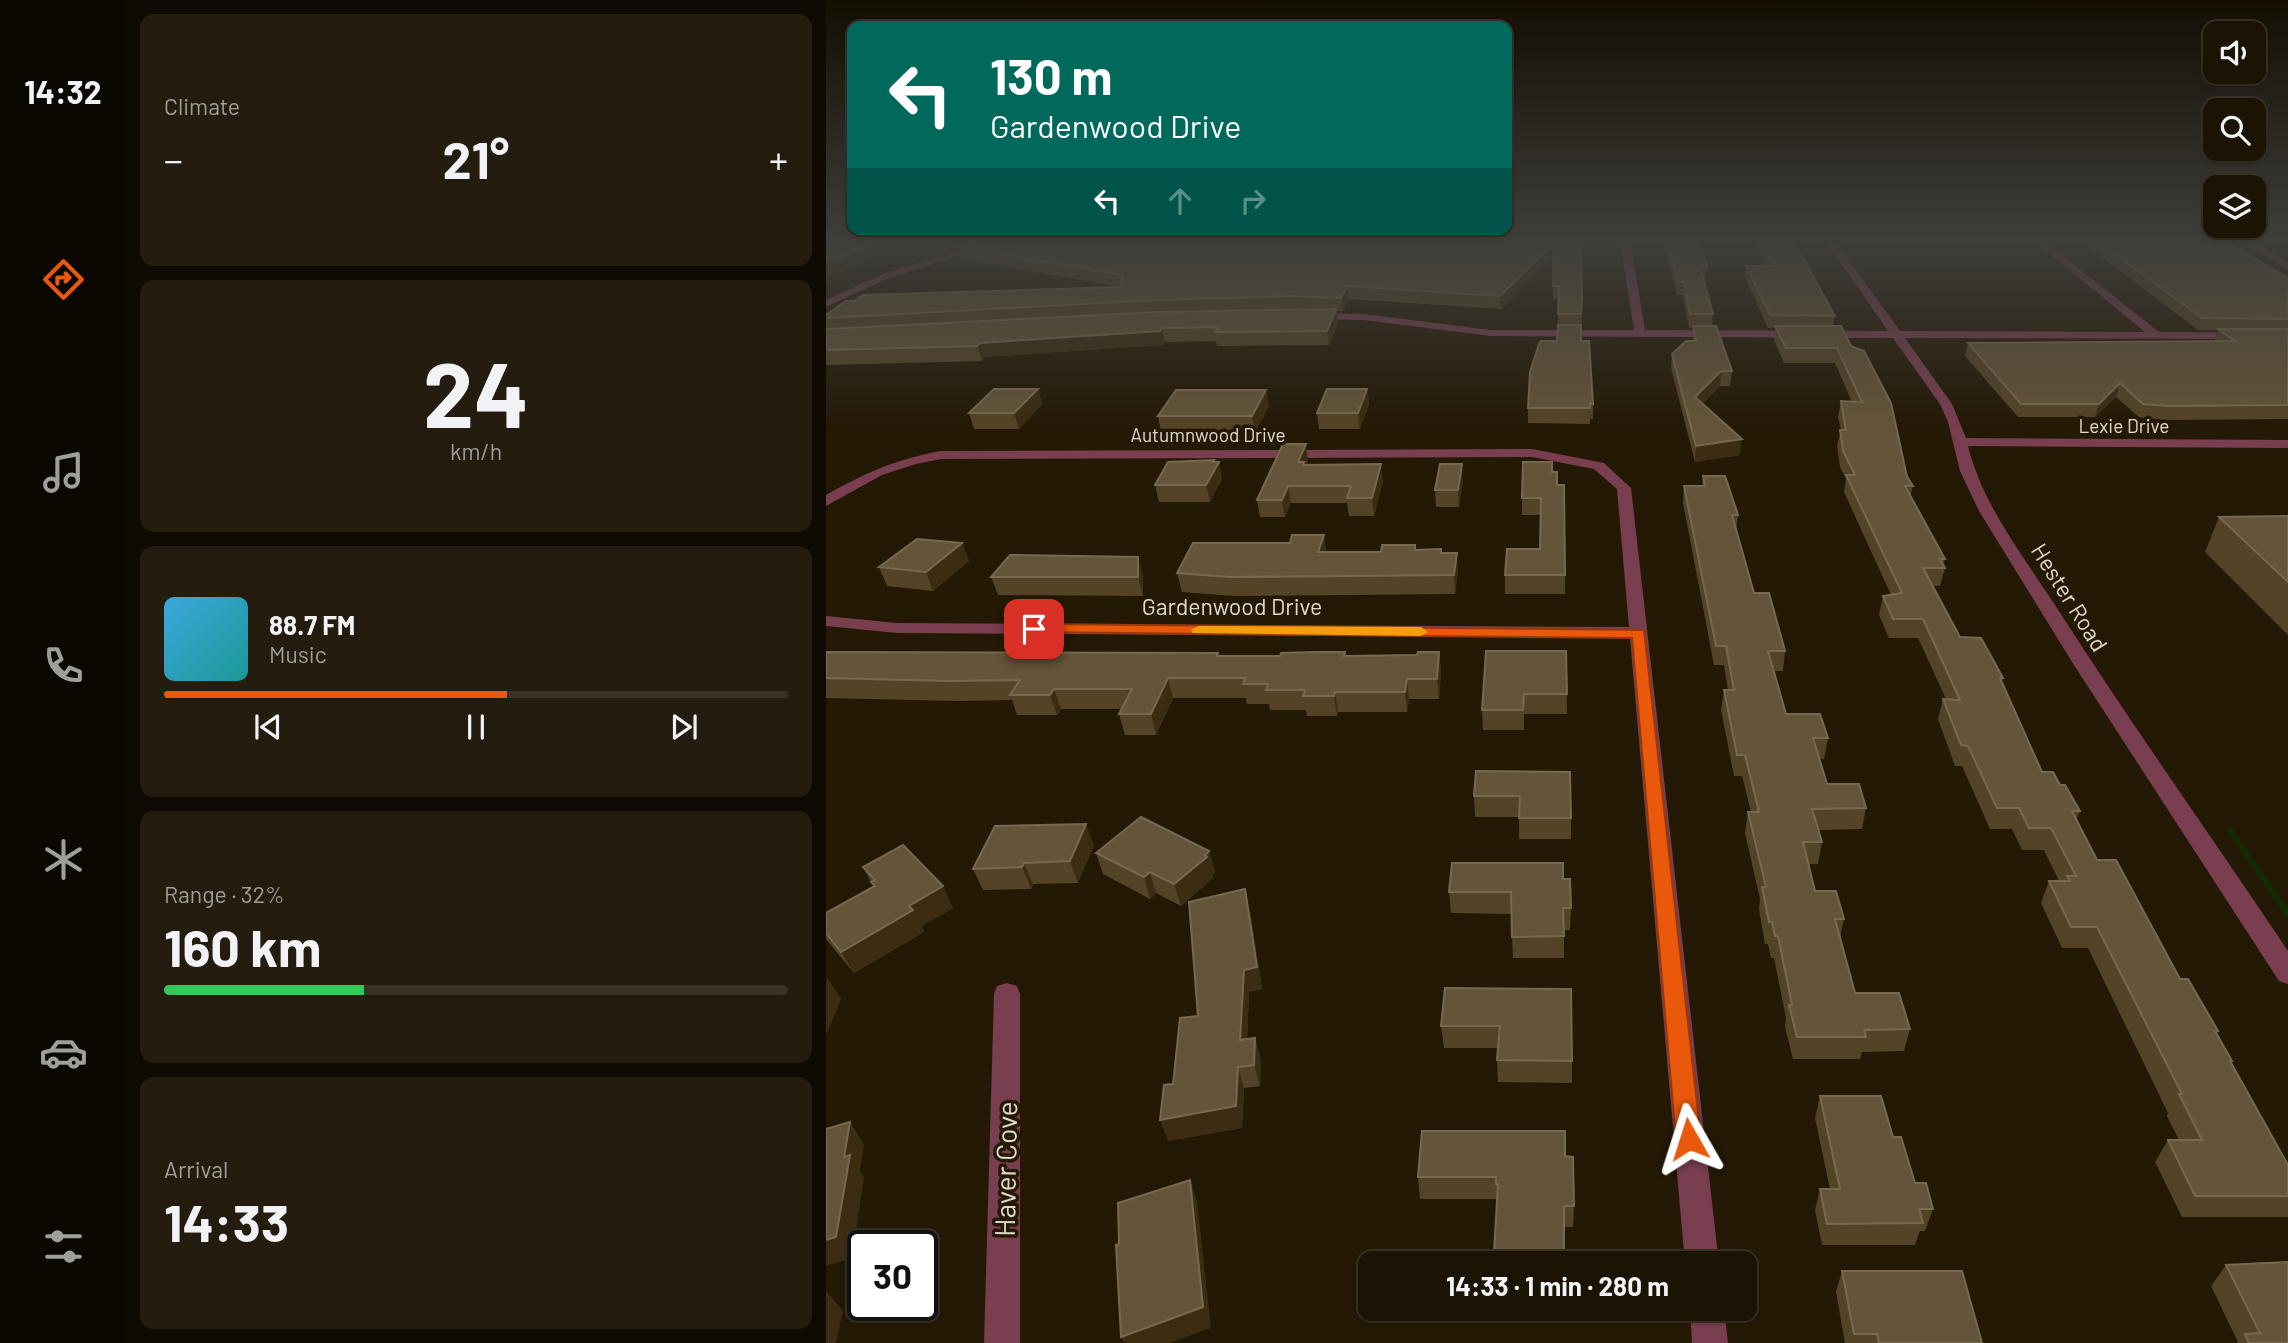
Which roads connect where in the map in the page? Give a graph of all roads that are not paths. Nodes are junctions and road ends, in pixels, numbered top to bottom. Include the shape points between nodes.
1 (1635, 303) edge
2 (1874, 303) edge
3 (2115, 303) edge
4 (1301, 316) edge
5 (1640, 335) junction
6 (1898, 336) junction
7 (2157, 336) junction
8 (2288, 336) edge
9 (1961, 442) junction
10 (2288, 444) edge
11 (826, 501) edge
12 (826, 621) edge
13 (1639, 633) junction
14 (2288, 973) edge
15 (1007, 994) dead end
16 (1701, 1251) edge
17 (1707, 1321) edge
18 (1003, 1343) edge
19 (1710, 1343) edge

1 - 5 street
2 - 6 street, Hester Road
3 - 7 street
4 - 5 street via 1363,317 1491,333
5 - 6 street
6 - 7 street
6 - 9 street, Hester Road via 1946,404
7 - 8 street
9 - 10 street, Lexie Drive
9 - 14 street, Hester Road via 1967,471 1994,522
11 - 13 street, Autumnwood Drive via 877,472 942,455 1532,453 1599,466 1624,488
12 - 13 street, Gardenwood Drive via 897,628
13 - 16 street
15 - 18 street, Haver Cove
17 - 19 street

